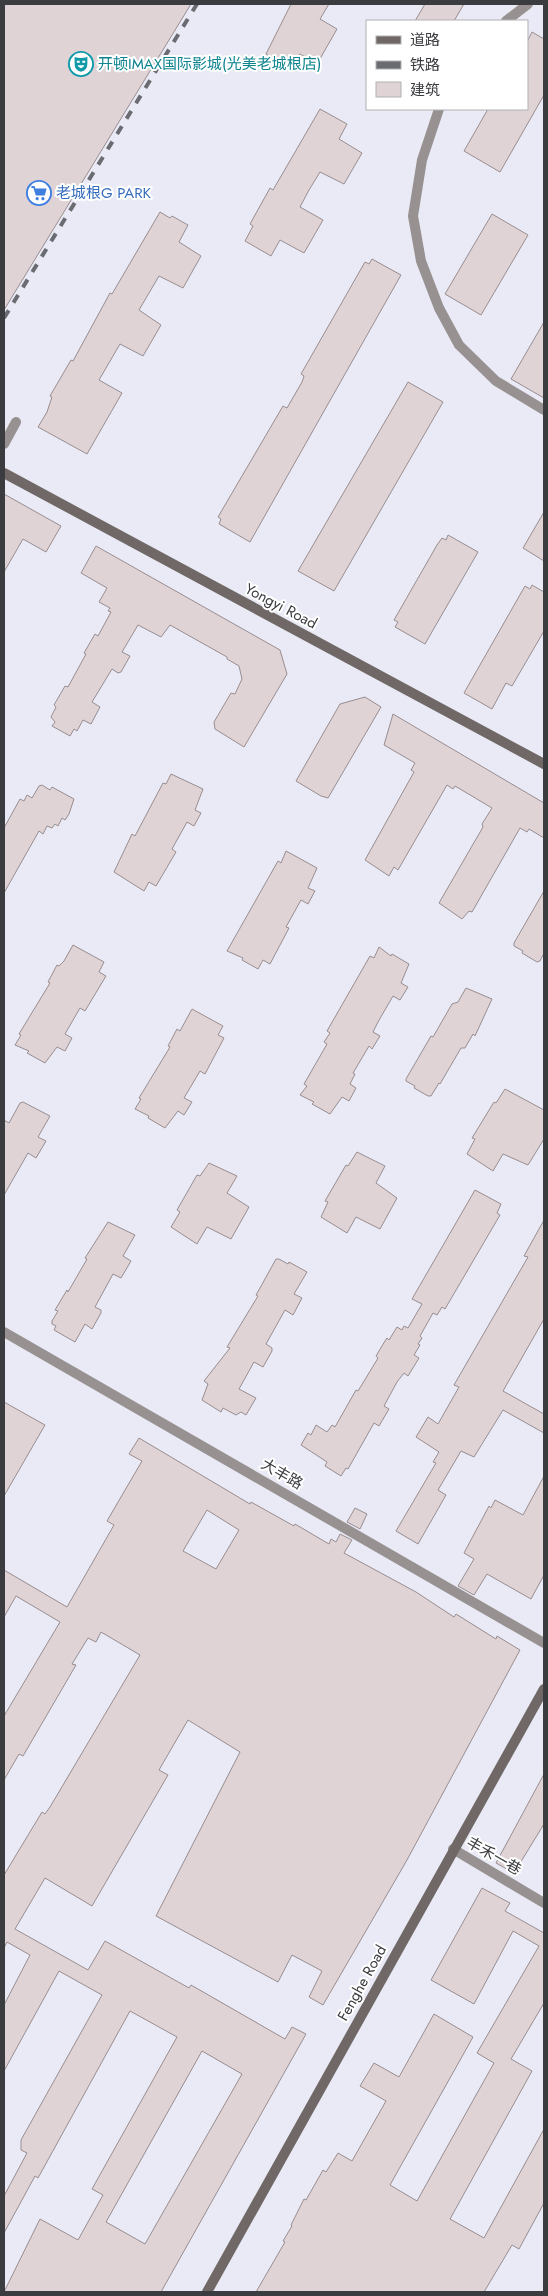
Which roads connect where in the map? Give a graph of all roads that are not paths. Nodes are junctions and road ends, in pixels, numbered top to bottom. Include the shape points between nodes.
1 (528, 4) edge
2 (507, 20) edge
3 (439, 110) edge
4 (544, 410) edge
5 (16, 422) dead end
6 (4, 444) edge
7 (4, 473) edge
8 (544, 764) edge
9 (4, 1332) edge
10 (544, 1643) edge
11 (544, 1689) edge
12 (454, 1850) junction
13 (544, 1903) edge
14 (208, 2292) edge

1 - 2 street
3 - 4 street via 422,160 412,216 421,261 439,308 459,344 496,381
5 - 6 street
7 - 8 main road, Yongyi Road
9 - 10 street, 大丰路
11 - 12 main road, Fenghe Road
12 - 13 street, 丰禾一巷
12 - 14 main road, Fenghe Road

